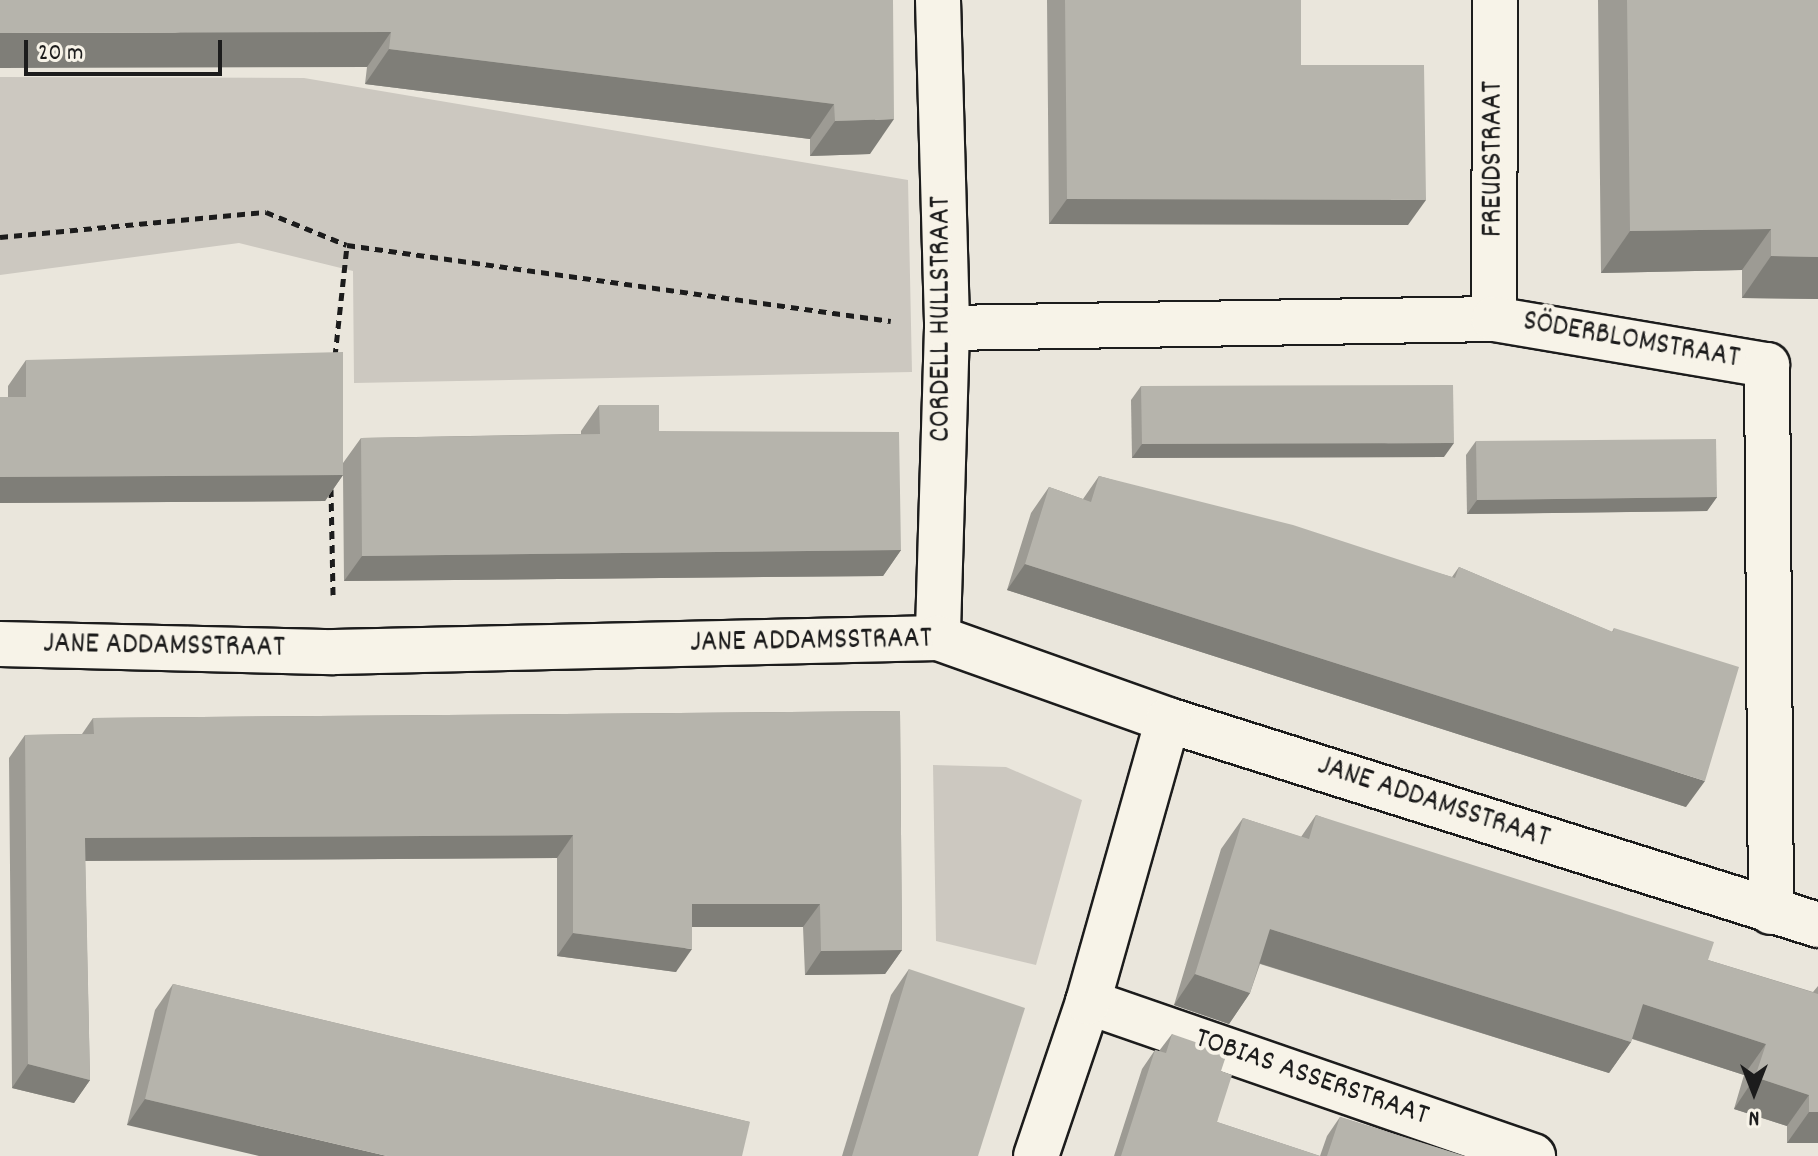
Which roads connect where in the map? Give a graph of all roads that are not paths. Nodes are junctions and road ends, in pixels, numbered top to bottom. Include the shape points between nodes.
1 (938, 0) edge
2 (1495, 0) edge
3 (1494, 319) junction
4 (947, 328) junction
5 (938, 638) junction
6 (0, 644) edge
7 (1168, 720) junction
8 (1771, 912) junction
9 (1818, 925) edge
10 (1088, 1002) junction
11 (1036, 1156) edge
12 (1533, 1156) edge

1 - 4 street, CORDELL HULLSTRAAT
2 - 3 street, FREUDSTRAAT
3 - 4 street, SÖDERBLOMSTRAAT
3 - 8 street, SÖDERBLOMSTRAAT via 1767,365
4 - 5 street, CORDELL HULLSTRAAT
5 - 6 street, JANE ADDAMSSTRAAT via 334,652
5 - 7 street, JANE ADDAMSSTRAAT
7 - 8 street, JANE ADDAMSSTRAAT
7 - 10 street
8 - 9 street, JANE ADDAMSSTRAAT
10 - 11 street
10 - 12 street, TOBIAS ASSERSTRAAT

